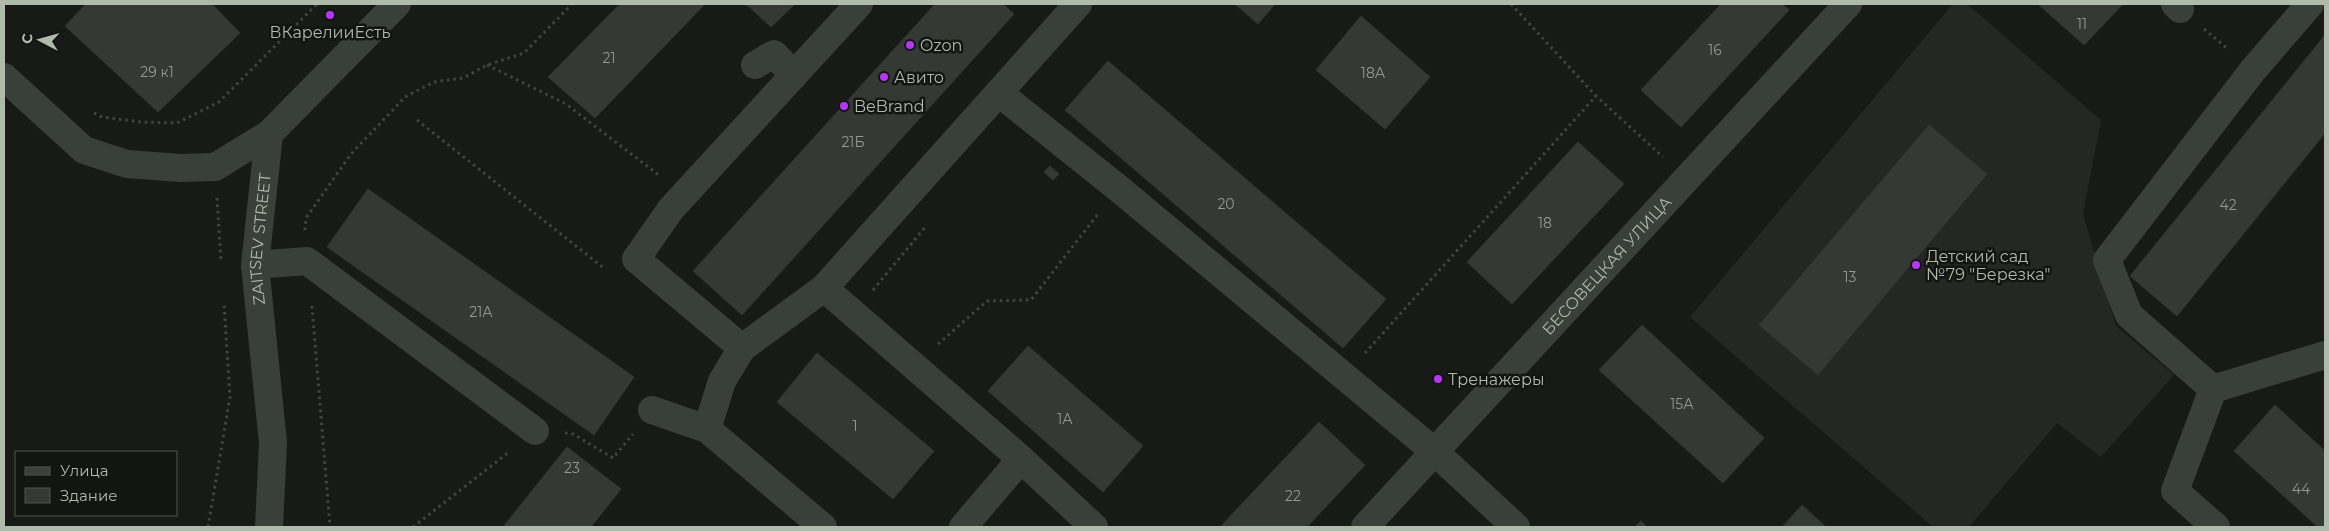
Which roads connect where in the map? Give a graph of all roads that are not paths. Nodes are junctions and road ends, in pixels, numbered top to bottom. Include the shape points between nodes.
1 (859, 4) edge
2 (1078, 4) edge
3 (1848, 4) edge
4 (2310, 4) edge
5 (384, 8) edge
6 (755, 65) dead end
7 (794, 75) junction
8 (4, 77) edge
9 (999, 93) junction
10 (269, 134) junction
11 (255, 265) junction
12 (824, 288) junction
13 (742, 348) junction
14 (2325, 355) edge
15 (2213, 389) junction
16 (652, 410) dead end
17 (707, 429) junction
18 (535, 431) dead end
19 (1436, 452) junction
20 (1021, 460) junction
21 (269, 527) edge
22 (823, 527) edge
23 (963, 527) edge
24 (1094, 527) edge
25 (1365, 527) edge
26 (1516, 527) edge
27 (2216, 527) edge

1 - 7 street
2 - 9 street
3 - 19 street, БЕСОВЕЦКАЯ УЛИЦА
4 - 15 street via 2253,70 2107,260 2129,315
5 - 10 street
6 - 7 street via 774,54
7 - 13 street via 661,207 636,260
8 - 10 street via 84,150 127,164 215,167
9 - 12 street
9 - 19 street
10 - 11 street, ZAITSEV STREET
11 - 18 street via 307,261
11 - 21 street, ZAITSEV STREET via 273,443
12 - 13 street
12 - 20 street
13 - 17 street via 722,381
14 - 15 street
15 - 27 street via 2175,491
16 - 17 street
17 - 22 street
19 - 25 street, БЕСОВЕЦКАЯ УЛИЦА
19 - 26 street
20 - 23 street
20 - 24 street

